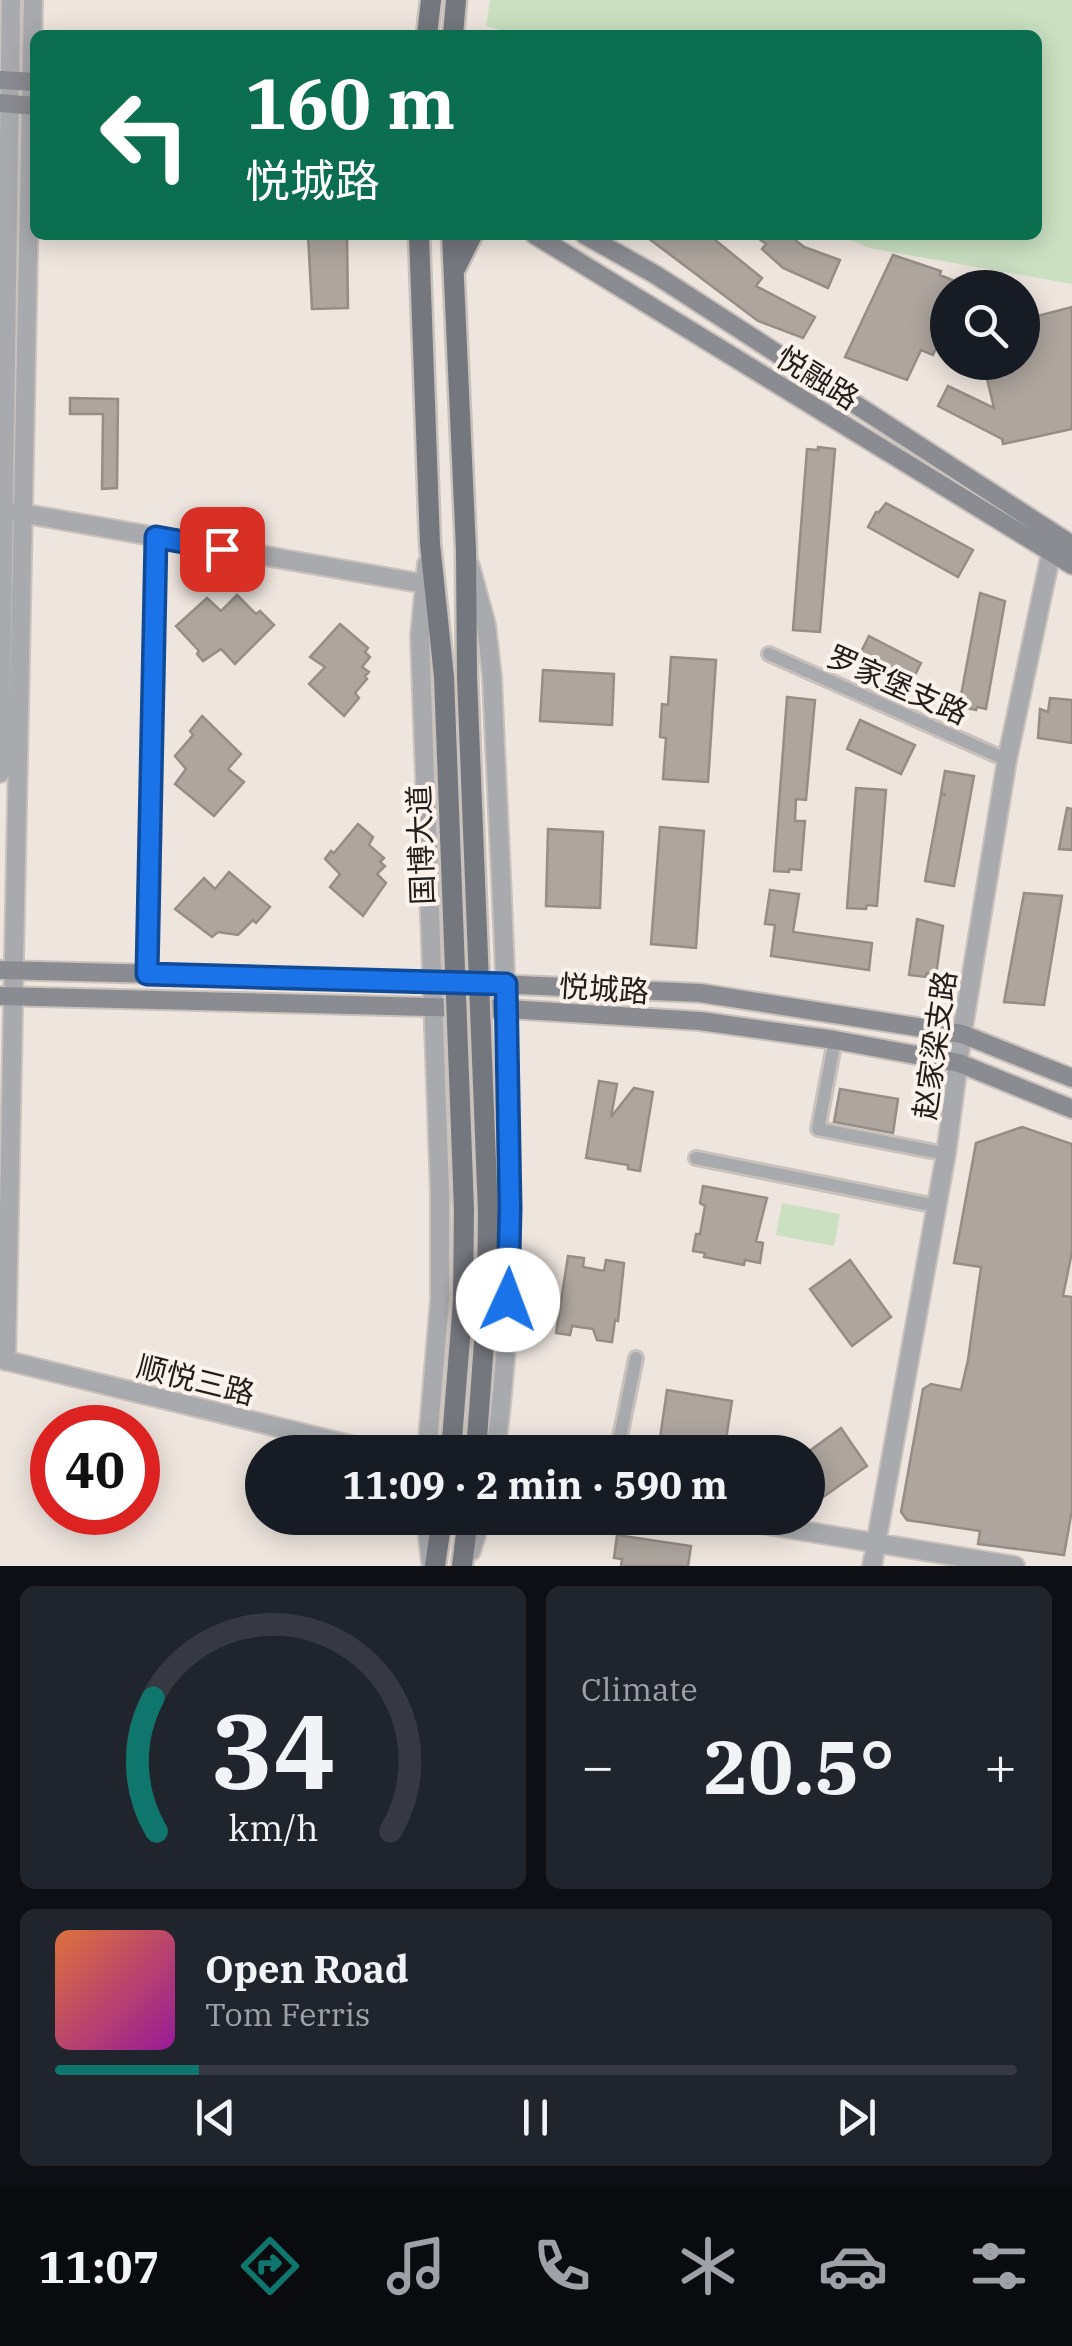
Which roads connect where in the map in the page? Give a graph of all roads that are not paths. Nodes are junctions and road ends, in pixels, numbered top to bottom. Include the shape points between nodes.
1 (11, 0) edge
2 (32, 0) edge
3 (431, 0) edge
4 (456, 0) edge
5 (32, 30) edge
6 (428, 30) edge
7 (453, 30) edge
8 (5, 80) edge
9 (30, 82) edge
10 (4, 104) edge
11 (30, 106) edge
12 (30, 240) edge
13 (420, 240) edge
14 (452, 240) edge
15 (470, 240) edge
16 (543, 240) edge
17 (593, 240) edge
18 (454, 274) junction
19 (2, 510) edge
20 (25, 514) junction
21 (156, 537) junction
22 (1053, 543) junction
23 (430, 544) junction
24 (1072, 544) edge
25 (466, 550) junction
26 (1072, 566) edge
27 (425, 584) junction
28 (769, 654) dead end
29 (1007, 760) junction
30 (0, 773) edge
31 (7, 971) edge
32 (147, 974) junction
33 (432, 981) junction
34 (506, 984) junction
35 (7, 996) edge
36 (433, 1007) junction
37 (507, 1009) junction
38 (962, 1034) junction
39 (835, 1040) junction
40 (960, 1063) junction
41 (1072, 1078) edge
42 (1072, 1109) edge
43 (946, 1154) junction
44 (696, 1158) dead end
45 (936, 1206) junction
46 (636, 1358) dead end
47 (3, 1360) edge
48 (310, 1435) edge
49 (428, 1435) edge
50 (452, 1435) edge
51 (477, 1435) edge
52 (496, 1435) edge
53 (621, 1435) edge
54 (825, 1534) edge
55 (428, 1535) edge
56 (439, 1535) edge
57 (467, 1535) edge
58 (474, 1535) edge
59 (877, 1542) junction
60 (433, 1566) edge
61 (464, 1566) edge
62 (872, 1566) edge
63 (1016, 1566) edge

1 - 8 street
2 - 5 street
3 - 6 main road
4 - 7 main road
8 - 9 main road
8 - 10 street
10 - 11 main road
10 - 19 street
12 - 20 street
13 - 23 main road, 国博大道
14 - 18 main road, 国博大道
15 - 18 main road
16 - 22 main road, 悦融路
17 - 22 main road, 悦融路 via 656,275
18 - 25 main road, 国博大道
19 - 20 street
19 - 30 street
20 - 21 street
20 - 31 street
21 - 27 street
21 - 32 street
22 - 24 main road, 悦融路
22 - 26 main road, 悦融路
22 - 29 street, 赵家梁支路
23 - 27 street
23 - 50 main road, 国博大道, bridge via 444,678 464,1209
25 - 34 street via 492,677
25 - 51 main road, 国博大道, bridge via 488,1212
27 - 33 street via 420,636
28 - 29 street, 罗家堡支路
29 - 38 street, 赵家梁支路
31 - 32 main road, 悦城路
31 - 35 street
32 - 33 main road, 悦城路
33 - 34 main road, 悦城路
33 - 36 street
34 - 37 street
34 - 38 main road, 悦城路 via 700,993
35 - 36 main road, 悦城路
35 - 47 street
36 - 37 main road, 悦城路
36 - 49 street via 440,1282
37 - 39 main road, 悦城路 via 700,1021
37 - 52 street via 509,1245
38 - 40 street, 赵家梁支路
38 - 41 main road, 悦城路
39 - 40 main road, 悦城路
39 - 43 street via 818,1129
40 - 42 main road, 悦城路
40 - 43 street, 赵家梁支路
43 - 45 street, 赵家梁支路
44 - 45 street
45 - 59 street, 赵家梁支路
46 - 53 street
47 - 48 street, 顺悦三路
54 - 59 street
55 - 60 street
56 - 60 main road
57 - 61 main road
58 - 61 street
59 - 62 street, 赵家梁支路
59 - 63 street

